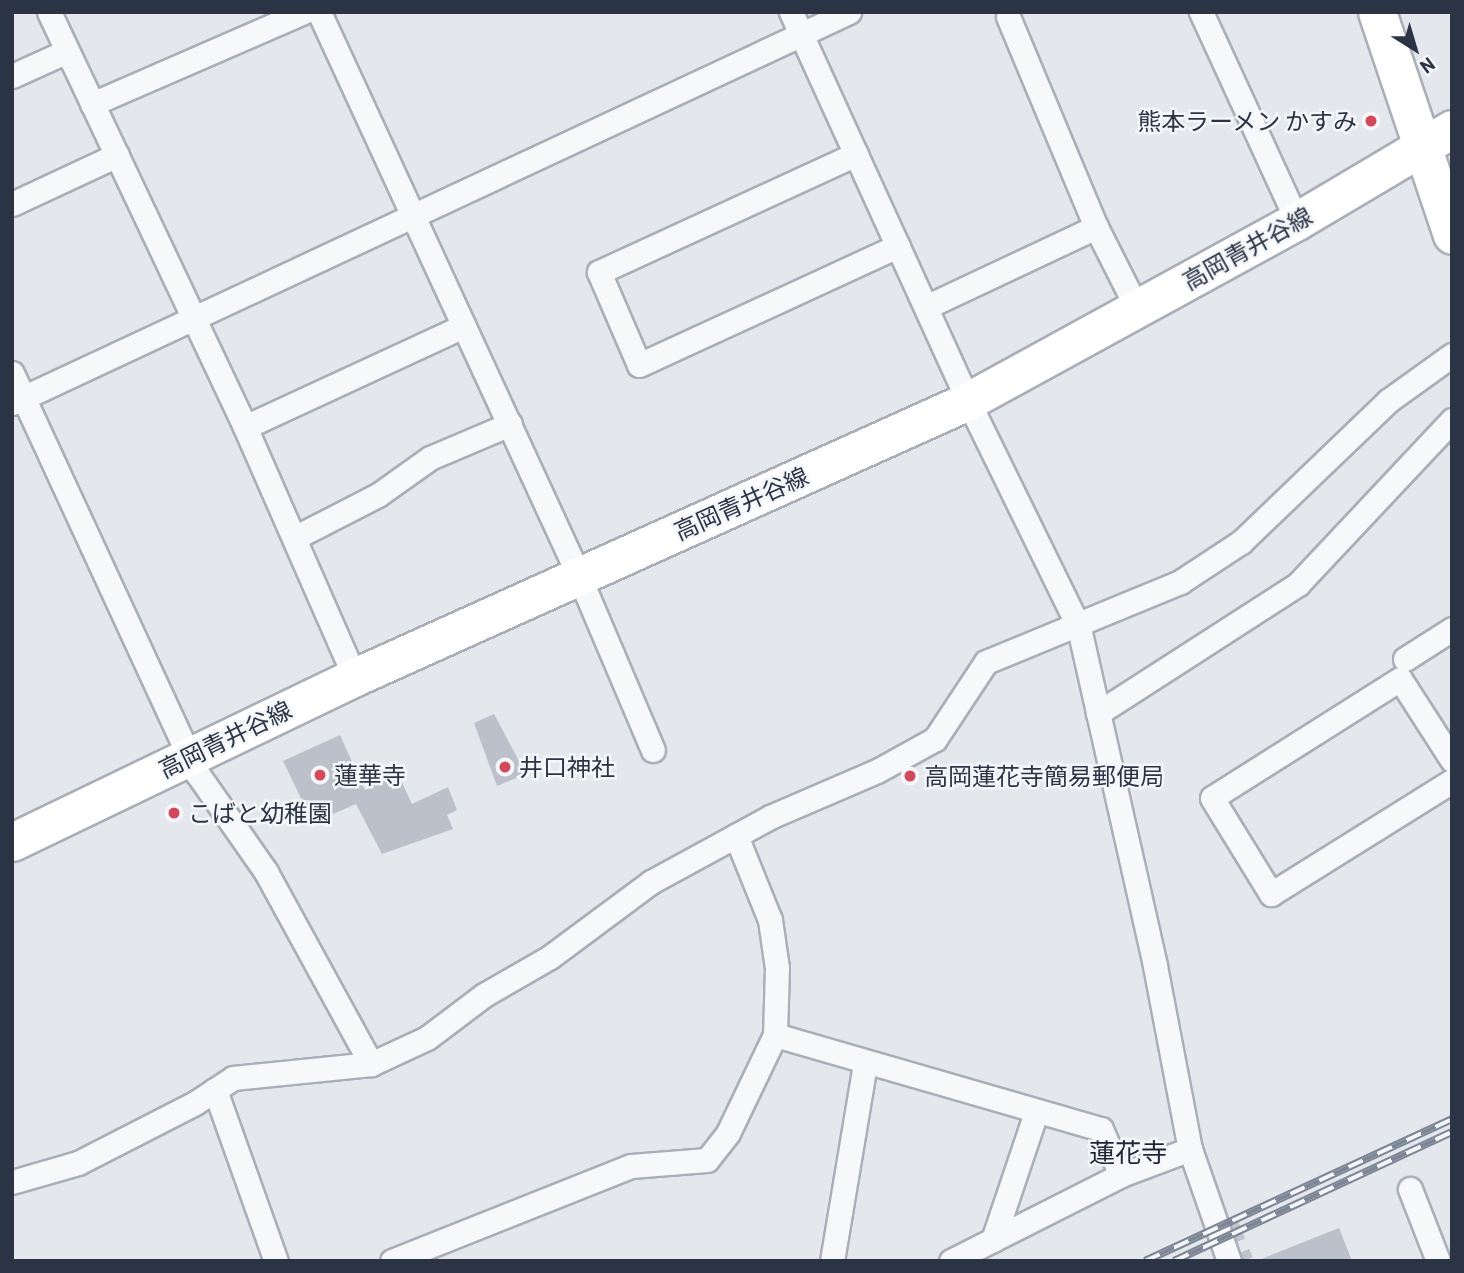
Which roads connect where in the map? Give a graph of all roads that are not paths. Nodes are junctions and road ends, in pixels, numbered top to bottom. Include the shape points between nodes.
1 (49, 12) edge
2 (304, 12) edge
3 (319, 12) edge
4 (791, 12) edge
5 (849, 12) edge
6 (1201, 12) edge
7 (1377, 12) edge
8 (1011, 14) edge
9 (801, 34) junction
10 (67, 51) junction
11 (12, 76) edge
12 (92, 104) junction
13 (1436, 138) edge
14 (856, 154) junction
15 (117, 155) junction
16 (12, 204) edge
17 (414, 215) junction
18 (1297, 221) junction
19 (1096, 227) junction
20 (1452, 235) edge
21 (898, 246) junction
22 (928, 306) junction
23 (1137, 308) junction
24 (192, 319) junction
25 (464, 326) junction
26 (1450, 362) edge
27 (12, 373) edge
28 (18, 400) edge
29 (968, 401) junction
30 (1452, 420) edge
31 (510, 424) junction
32 (245, 427) junction
33 (296, 537) junction
34 (579, 576) junction
35 (1079, 628) junction
36 (1452, 629) edge
37 (1405, 659) dead end
38 (355, 677) junction
39 (1098, 713) junction
40 (653, 750) dead end
41 (189, 756) junction
42 (1452, 760) edge
43 (1452, 781) edge
44 (14, 836) edge
45 (736, 836) junction
46 (775, 1035) junction
47 (865, 1063) junction
48 (371, 1064) junction
49 (215, 1090) junction
50 (1035, 1112) junction
51 (1190, 1149) junction
52 (1121, 1175) junction
53 (12, 1182) edge
54 (1410, 1189) dead end
55 (993, 1240) junction
56 (276, 1261) edge
57 (392, 1261) edge
58 (832, 1261) edge
59 (951, 1261) edge
60 (1229, 1261) edge
61 (1437, 1261) edge

1 - 10 street
2 - 12 street
3 - 17 street
4 - 9 street
5 - 9 street
6 - 18 street
7 - 13 main road
8 - 19 street
9 - 14 street
9 - 17 street
10 - 11 street
10 - 12 street
12 - 15 street
13 - 18 main road, 高岡青井谷線
13 - 20 main road
14 - 21 street
14 - 21 street via 599,272 639,365
15 - 16 street
15 - 24 street
17 - 24 street
17 - 25 street
18 - 23 main road, 高岡青井谷線
19 - 22 street
19 - 23 street
21 - 22 street
22 - 29 street
23 - 29 main road, 高岡青井谷線
24 - 28 street
24 - 32 street
25 - 31 street
25 - 32 street
26 - 35 street via 1388,401 1241,542 1180,582
27 - 28 street
28 - 41 street
29 - 34 main road, 高岡青井谷線
29 - 35 street
30 - 39 street via 1298,584
31 - 33 street via 430,457 378,495
31 - 34 street
32 - 33 street
33 - 38 street
34 - 38 main road, 高岡青井谷線
34 - 40 street
35 - 39 street
35 - 45 street via 986,662 935,739
36 - 37 street
38 - 41 main road, 高岡青井谷線
39 - 51 street via 1155,966
41 - 44 main road, 高岡青井谷線
41 - 48 street via 267,872
42 - 43 street via 1400,680 1212,798 1271,894
45 - 46 street via 770,919 777,968
45 - 48 street via 651,882 550,957 484,995 427,1038
46 - 47 street
46 - 57 street via 728,1133 707,1160 631,1166
47 - 50 street
47 - 58 street
48 - 49 street via 233,1078
49 - 53 street via 78,1163
49 - 56 street
50 - 52 street via 1101,1129
50 - 55 street
51 - 52 street
51 - 60 street
52 - 55 street
54 - 61 street
55 - 59 street

